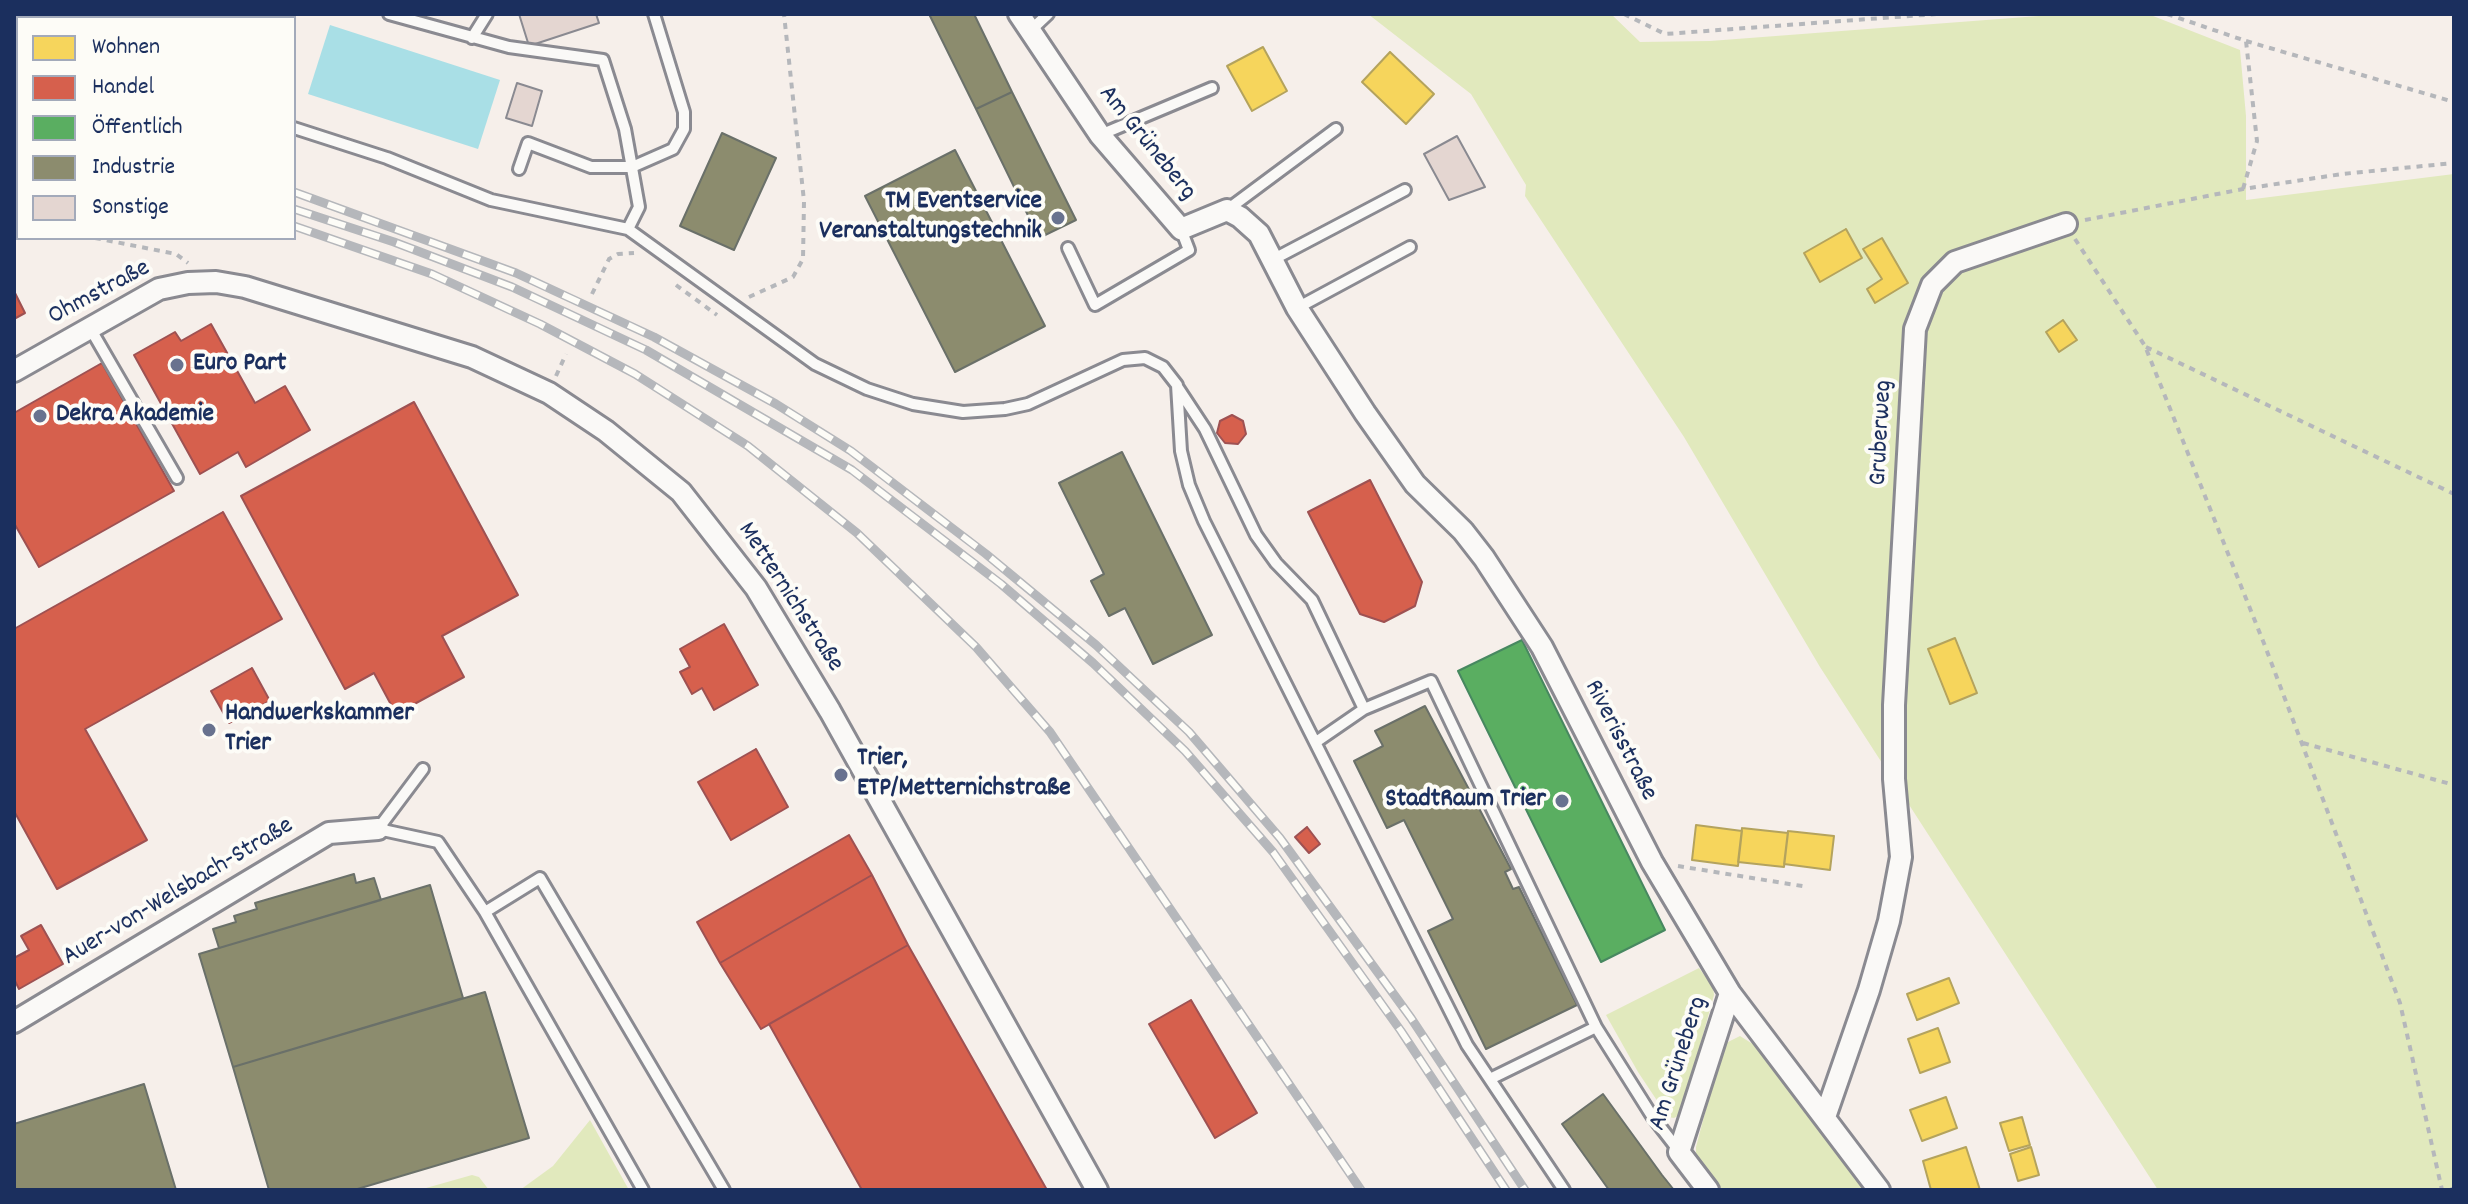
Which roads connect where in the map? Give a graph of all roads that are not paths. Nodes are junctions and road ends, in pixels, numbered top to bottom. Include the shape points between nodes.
1 (389, 14) edge
2 (487, 14) edge
3 (654, 14) edge
4 (1048, 14) edge
5 (1024, 22) edge
6 (472, 38) junction
7 (1212, 88) dead end
8 (296, 129) edge
9 (1336, 129) dead end
10 (1100, 135) junction
11 (632, 167) junction
12 (519, 169) dead end
13 (1405, 190) dead end
14 (1227, 210) junction
15 (2066, 224) road end
16 (628, 229) junction
17 (1181, 229) junction
18 (1410, 247) dead end
19 (1068, 248) dead end
20 (1274, 259) junction
21 (216, 282) joint
22 (1301, 315) junction
23 (90, 328) junction
24 (14, 371) edge
25 (1177, 385) junction
26 (177, 478) dead end
27 (1364, 709) junction
28 (1316, 742) junction
29 (423, 769) dead end
30 (378, 829) junction
31 (485, 912) junction
32 (1730, 993) junction
33 (14, 1022) edge
34 (1596, 1027) junction
35 (1490, 1079) junction
36 (1825, 1117) junction
37 (1679, 1152) junction
38 (643, 1190) edge
39 (724, 1190) edge
40 (1097, 1190) edge
41 (1564, 1190) edge
42 (1708, 1190) edge
43 (1879, 1190) edge

1 - 6 lane
2 - 6 lane
3 - 11 lane via 684,112 684,129 673,149
4 - 5 lane
5 - 10 street, Am Grüneberg
6 - 11 lane via 603,60
7 - 10 lane
8 - 16 lane via 491,200
9 - 14 lane
10 - 17 street, Am Grüneberg
11 - 12 lane via 591,167 528,143
11 - 16 lane via 639,207
13 - 20 lane
14 - 17 street, Am Grüneberg
14 - 20 street, Am Grüneberg via 1259,234
15 - 36 street, Gruberweg via 1955,262 1932,285 1915,329 1894,705 1901,857 1869,990
16 - 25 lane via 815,364 843,379 939,410 1028,404 1136,358 1163,367
17 - 19 lane via 1189,250 1095,305
18 - 22 lane
20 - 22 street, Am Grüneberg
21 - 23 street, Ohmstraße via 159,289
21 - 40 street, Metternichstraße via 498,367 606,431 681,492 756,588 825,702
22 - 32 street, Riverisstraße via 1406,473 1463,531 1542,647 1652,862
23 - 24 street, Ohmstraße
23 - 26 lane
25 - 27 lane via 1205,429 1256,535 1312,600
25 - 28 lane via 1189,485
27 - 28 lane
27 - 34 lane via 1431,681
28 - 35 lane via 1467,1045
29 - 30 lane
30 - 31 lane via 438,842
30 - 33 street, Auer-von-Welsbach-Straße via 329,833
31 - 38 lane
31 - 39 lane via 540,878
32 - 36 street, Riverisstraße
32 - 37 street, Am Grüneberg
34 - 35 lane
34 - 37 lane
35 - 41 lane
36 - 43 street, Riverisstraße
37 - 42 street, Am Grüneberg

